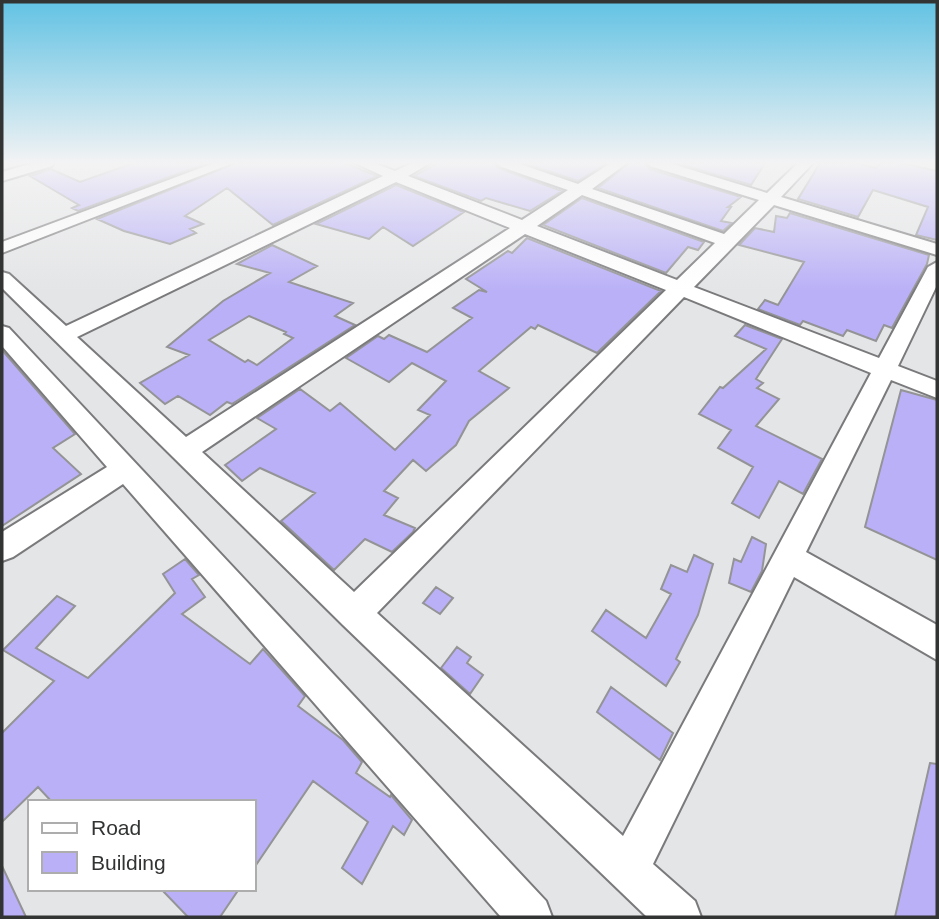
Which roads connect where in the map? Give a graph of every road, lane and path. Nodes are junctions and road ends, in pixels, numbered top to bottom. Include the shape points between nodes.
1 (113, 206) edge
2 (334, 206) edge
3 (473, 206) edge
4 (554, 206) edge
5 (628, 206) edge
6 (762, 206) edge
7 (795, 206) edge
8 (524, 226) junction
9 (727, 241) junction
10 (2, 248) edge
11 (937, 250) edge
12 (937, 267) edge
13 (2, 278) edge
14 (680, 288) junction
15 (2, 333) edge
16 (63, 336) junction
17 (885, 369) junction
18 (937, 390) edge
19 (184, 452) junction
20 (125, 469) junction
21 (2, 548) edge
22 (788, 558) junction
23 (354, 614) junction
24 (937, 643) edge
25 (628, 869) junction
26 (530, 917) edge
27 (679, 917) edge

1 - 10 street
2 - 16 street
3 - 8 street
4 - 8 street
5 - 9 street
6 - 9 street
7 - 11 street
8 - 14 street
8 - 19 street
9 - 14 street
12 - 17 street
13 - 16 street
14 - 17 street
14 - 23 street
15 - 20 street
16 - 19 street
17 - 18 street
17 - 22 street
19 - 23 street
20 - 21 street
20 - 26 street
22 - 24 street
22 - 25 street
23 - 25 street
25 - 27 street

